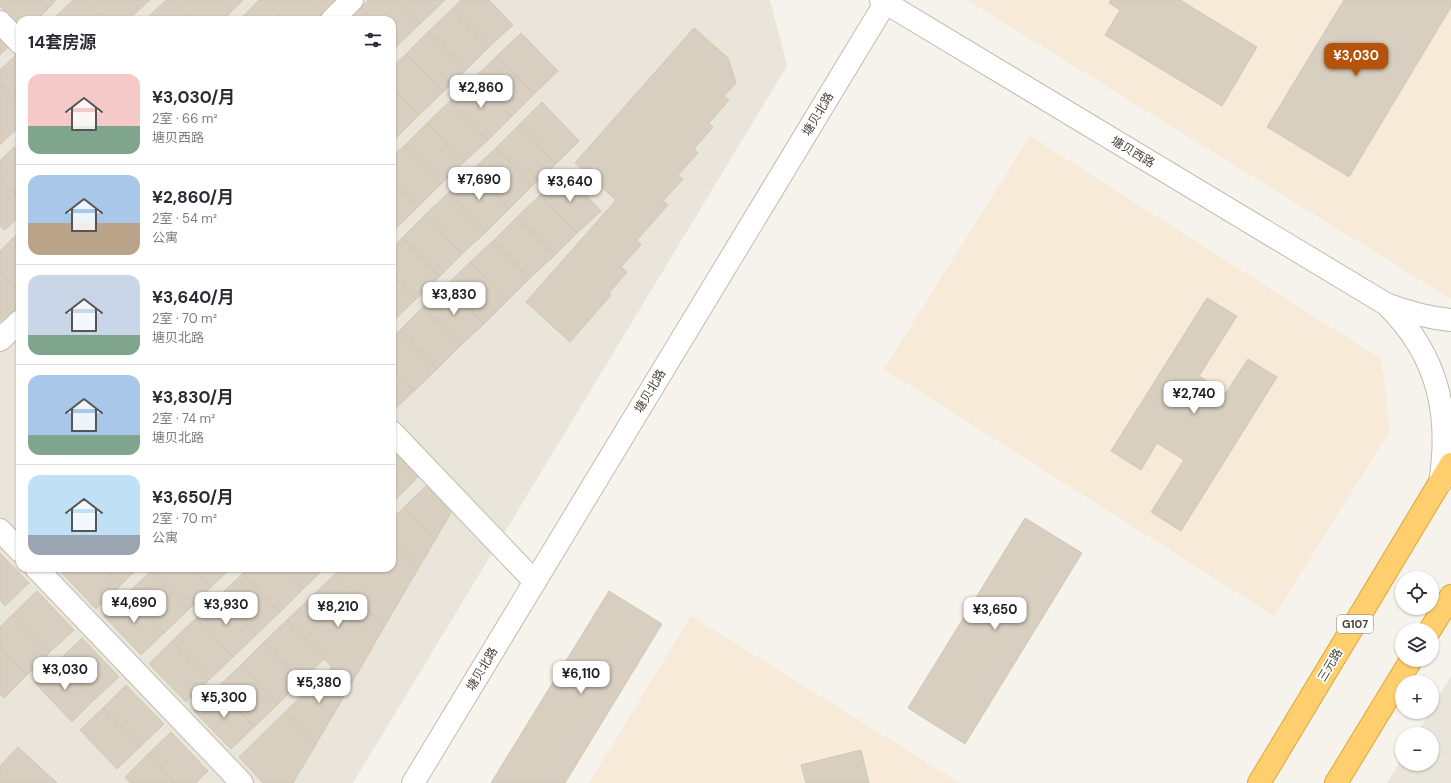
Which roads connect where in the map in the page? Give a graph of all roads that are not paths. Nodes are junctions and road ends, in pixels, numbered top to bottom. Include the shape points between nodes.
1 (352, 0) edge
2 (885, 1) edge
3 (336, 16) edge
4 (0, 22) edge
5 (16, 38) edge
6 (1386, 304) junction
7 (1451, 320) edge
8 (16, 325) edge
9 (0, 340) edge
10 (396, 436) edge
11 (1451, 464) edge
12 (1440, 483) junction
13 (0, 530) edge
14 (16, 547) edge
15 (40, 572) edge
16 (535, 582) junction
17 (1451, 596) edge
18 (1434, 623) edge
19 (1407, 667) edge
20 (242, 783) edge
21 (413, 783) edge
22 (1258, 783) edge
23 (1336, 783) edge

1 - 3 street
2 - 6 street, 塘贝西路
2 - 16 street, 塘贝北路
4 - 5 street
6 - 7 street via 1406,312
6 - 12 street via 1400,318 1423,351 1440,391 1445,437
8 - 9 street
10 - 16 street
11 - 12 highway, 三元路 / G107
12 - 22 highway, 三元路 / G107
13 - 14 street
15 - 20 street
16 - 21 street, 塘贝北路
17 - 18 highway
19 - 23 highway

